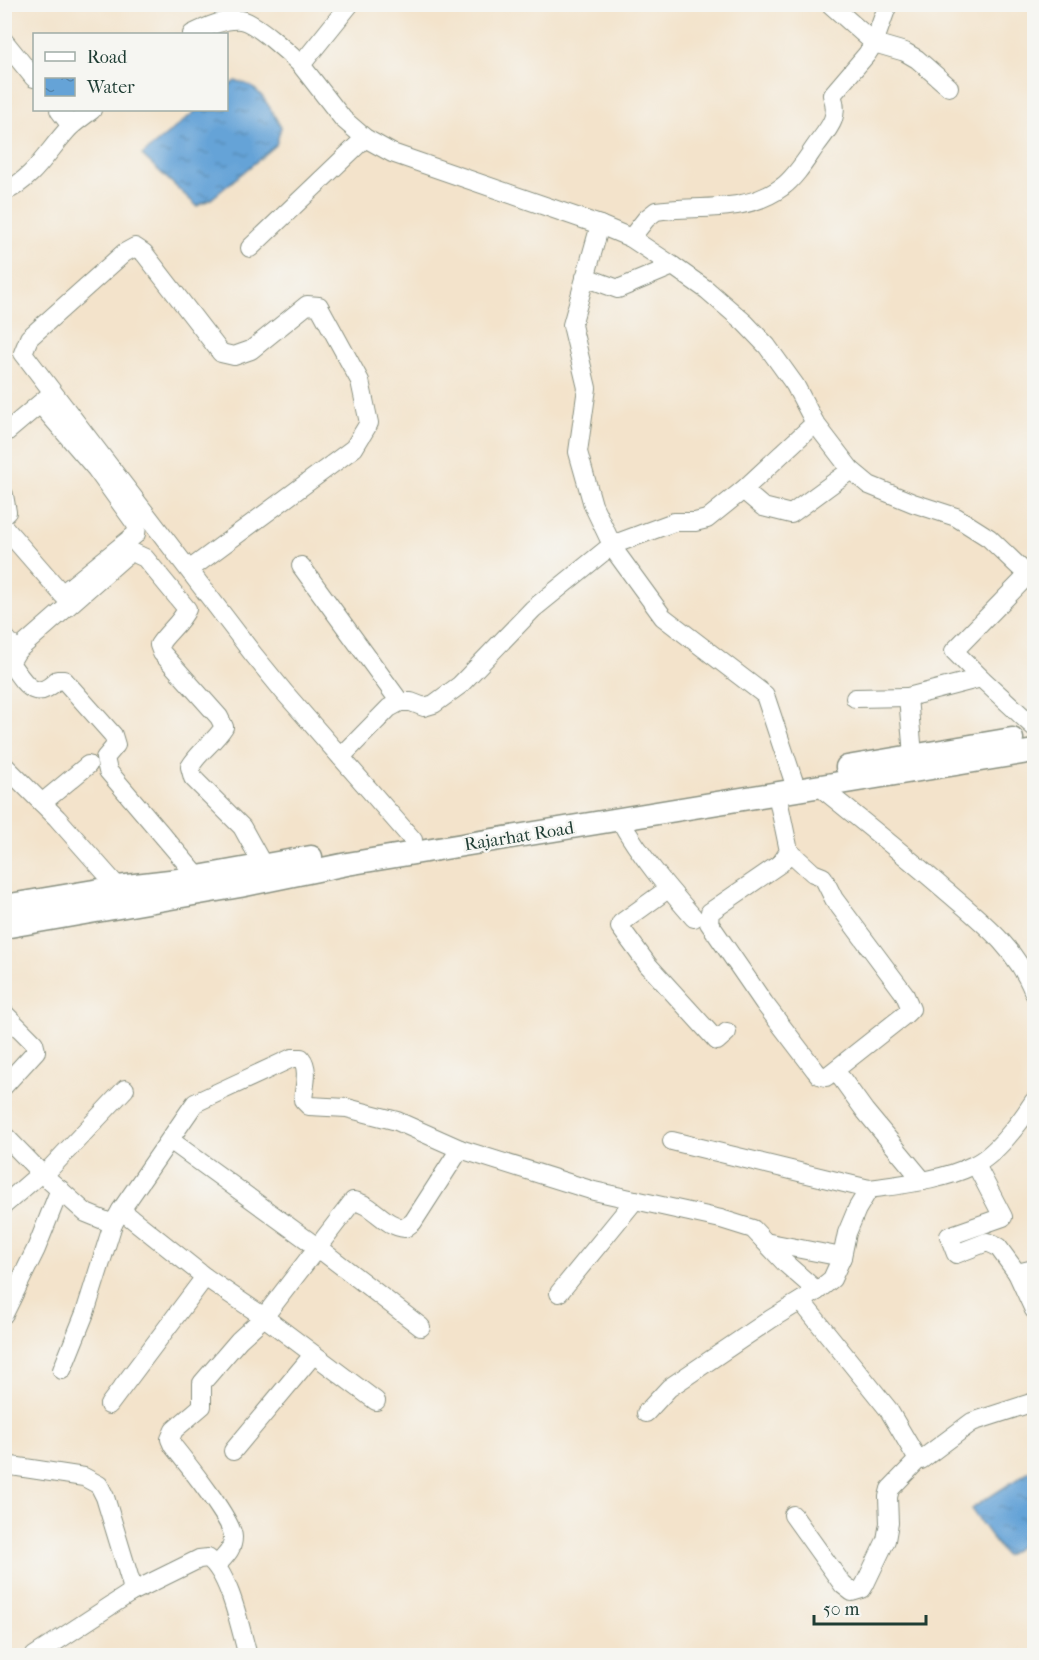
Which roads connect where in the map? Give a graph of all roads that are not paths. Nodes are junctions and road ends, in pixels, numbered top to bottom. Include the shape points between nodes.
1 (350, 4) edge
2 (830, 4) edge
3 (888, 4) edge
4 (195, 33) edge
5 (4, 41) edge
6 (874, 43) junction
7 (301, 65) junction
8 (33, 77) edge
9 (949, 87) dead end
10 (60, 111) edge
11 (91, 111) edge
12 (71, 126) junction
13 (365, 138) junction
14 (4, 192) edge
15 (600, 225) junction
16 (631, 238) junction
17 (250, 248) dead end
18 (673, 266) junction
19 (585, 277) junction
20 (46, 398) junction
21 (814, 423) junction
22 (4, 434) edge
23 (851, 470) junction
24 (743, 490) junction
25 (4, 495) edge
26 (4, 515) edge
27 (4, 528) edge
28 (612, 545) junction
29 (301, 566) dead end
30 (189, 570) junction
31 (1031, 578) edge
32 (67, 598) junction
33 (4, 636) edge
34 (17, 651) junction
35 (981, 678) junction
36 (908, 697) junction
37 (855, 698) dead end
38 (400, 702) junction
39 (1035, 727) edge
40 (1035, 736) edge
41 (1035, 751) edge
42 (913, 755) junction
43 (341, 757) junction
44 (4, 765) edge
45 (88, 765) dead end
46 (788, 787) junction
47 (820, 787) junction
48 (42, 803) junction
49 (620, 820) junction
50 (413, 840) junction
51 (789, 851) junction
52 (263, 865) junction
53 (198, 877) junction
54 (118, 887) junction
55 (668, 889) junction
56 (4, 906) edge
57 (694, 918) dead end
58 (4, 927) edge
59 (1031, 971) edge
60 (1035, 993) edge
61 (4, 1013) edge
62 (727, 1032) dead end
63 (842, 1079) dead end
64 (4, 1086) edge
65 (125, 1089) dead end
66 (1035, 1101) edge
67 (4, 1135) edge
68 (170, 1140) junction
69 (672, 1141) dead end
70 (460, 1149) junction
71 (976, 1165) junction
72 (42, 1174) junction
73 (923, 1181) junction
74 (869, 1189) junction
75 (60, 1190) junction
76 (635, 1200) junction
77 (4, 1205) edge
78 (117, 1217) junction
79 (765, 1242) junction
80 (317, 1247) junction
81 (842, 1257) junction
82 (1026, 1271) edge
83 (205, 1277) junction
84 (817, 1291) junction
85 (559, 1293) dead end
86 (801, 1301) junction
87 (1035, 1310) edge
88 (4, 1314) edge
89 (264, 1317) junction
90 (421, 1327) dead end
91 (313, 1355) junction
92 (62, 1370) dead end
93 (376, 1401) dead end
94 (1035, 1402) edge
95 (109, 1405) dead end
96 (646, 1413) dead end
97 (233, 1451) dead end
98 (918, 1460) junction
99 (4, 1465) edge
100 (793, 1515) dead end
101 (217, 1565) junction
102 (130, 1593) junction
103 (34, 1656) edge
104 (248, 1656) edge

1 - 7 street
2 - 6 street
3 - 6 street
4 - 7 street via 240,20 251,24
5 - 8 street
6 - 9 street via 917,59
6 - 16 street via 832,95 836,114 783,186 759,201 739,205 656,211
7 - 13 street via 343,119
10 - 12 street
11 - 12 street
12 - 14 street via 33,172
13 - 15 street via 392,153
13 - 17 street
15 - 16 street
15 - 19 street
16 - 18 street
18 - 19 street via 618,289
18 - 21 street via 745,322 767,346 795,385
19 - 28 street via 572,325 587,388 578,452 593,505
20 - 22 street
20 - 30 street
20 - 30 street via 23,353 29,338 135,247 144,253 221,353 234,356 250,350 307,305 319,306 360,381 369,423 354,448
20 - 32 street via 137,526 136,534
21 - 23 street
21 - 24 street
23 - 24 street via 791,514 763,507
23 - 31 street via 869,484 956,517 989,538
24 - 28 street via 707,519 674,522
25 - 26 street
27 - 32 street
28 - 38 street via 533,609 460,685 424,707
28 - 46 street via 663,617 765,695
29 - 38 street
30 - 43 street via 284,692
31 - 35 street via 954,651
32 - 34 street
32 - 52 street via 132,552 144,558 187,609 159,645 224,727 217,739 196,755 190,767 194,778 242,827
33 - 34 street
34 - 53 street via 10,663 30,689 40,692 57,680 64,680 113,735 116,745 105,758 108,771
35 - 36 street
35 - 39 street
36 - 37 street
36 - 42 street
38 - 43 street via 389,708
40 - 42 main road, Rajarhat Road
41 - 47 main road, Rajarhat Road
42 - 46 main road, Rajarhat Road
43 - 50 street
44 - 48 street
45 - 48 street
46 - 47 main road, Rajarhat Road
46 - 49 main road, Rajarhat Road
46 - 50 main road, Rajarhat Road
46 - 51 street
47 - 59 street via 908,857 1002,940
48 - 54 street
49 - 55 street
49 - 58 main road, Rajarhat Road via 347,864
50 - 52 main road, Rajarhat Road
51 - 51 street via 822,877 911,1005 906,1014 826,1077 819,1075 764,1003 709,922 710,912 781,863
52 - 53 main road, Rajarhat Road
53 - 54 main road, Rajarhat Road
54 - 56 main road, Rajarhat Road
55 - 57 street
55 - 62 street via 620,927 648,965 717,1041
59 - 60 street
61 - 64 street via 34,1043 36,1051
63 - 73 street
65 - 72 street
66 - 71 street via 1023,1119
67 - 72 street
68 - 70 street via 195,1103 292,1058 301,1058 306,1078 303,1100 309,1106 347,1108 397,1121
68 - 78 street
68 - 80 street
69 - 74 street
70 - 76 street
70 - 80 street via 413,1222 405,1228 395,1227 361,1202 352,1201
71 - 73 street
71 - 82 street via 1003,1217 949,1236 956,1254 987,1242
72 - 75 street
72 - 77 street
73 - 74 street
74 - 81 street via 847,1233
75 - 78 street via 86,1213
75 - 88 street
76 - 79 street via 742,1226
76 - 85 street
78 - 83 street
78 - 92 street
79 - 81 street
79 - 84 street
80 - 89 street
80 - 90 street
81 - 84 street via 832,1279
82 - 87 street
83 - 89 street
83 - 95 street
84 - 86 street
86 - 96 street via 669,1388
86 - 98 street via 888,1409
89 - 91 street
89 - 101 street via 202,1383 202,1406 170,1438 234,1534 231,1549
91 - 93 street
91 - 97 street
94 - 98 street via 972,1422
98 - 100 street via 890,1489 886,1540 865,1584 857,1591 843,1585
99 - 102 street via 84,1477 99,1485 132,1586
101 - 102 street via 208,1558 199,1559
101 - 104 street
102 - 103 street

